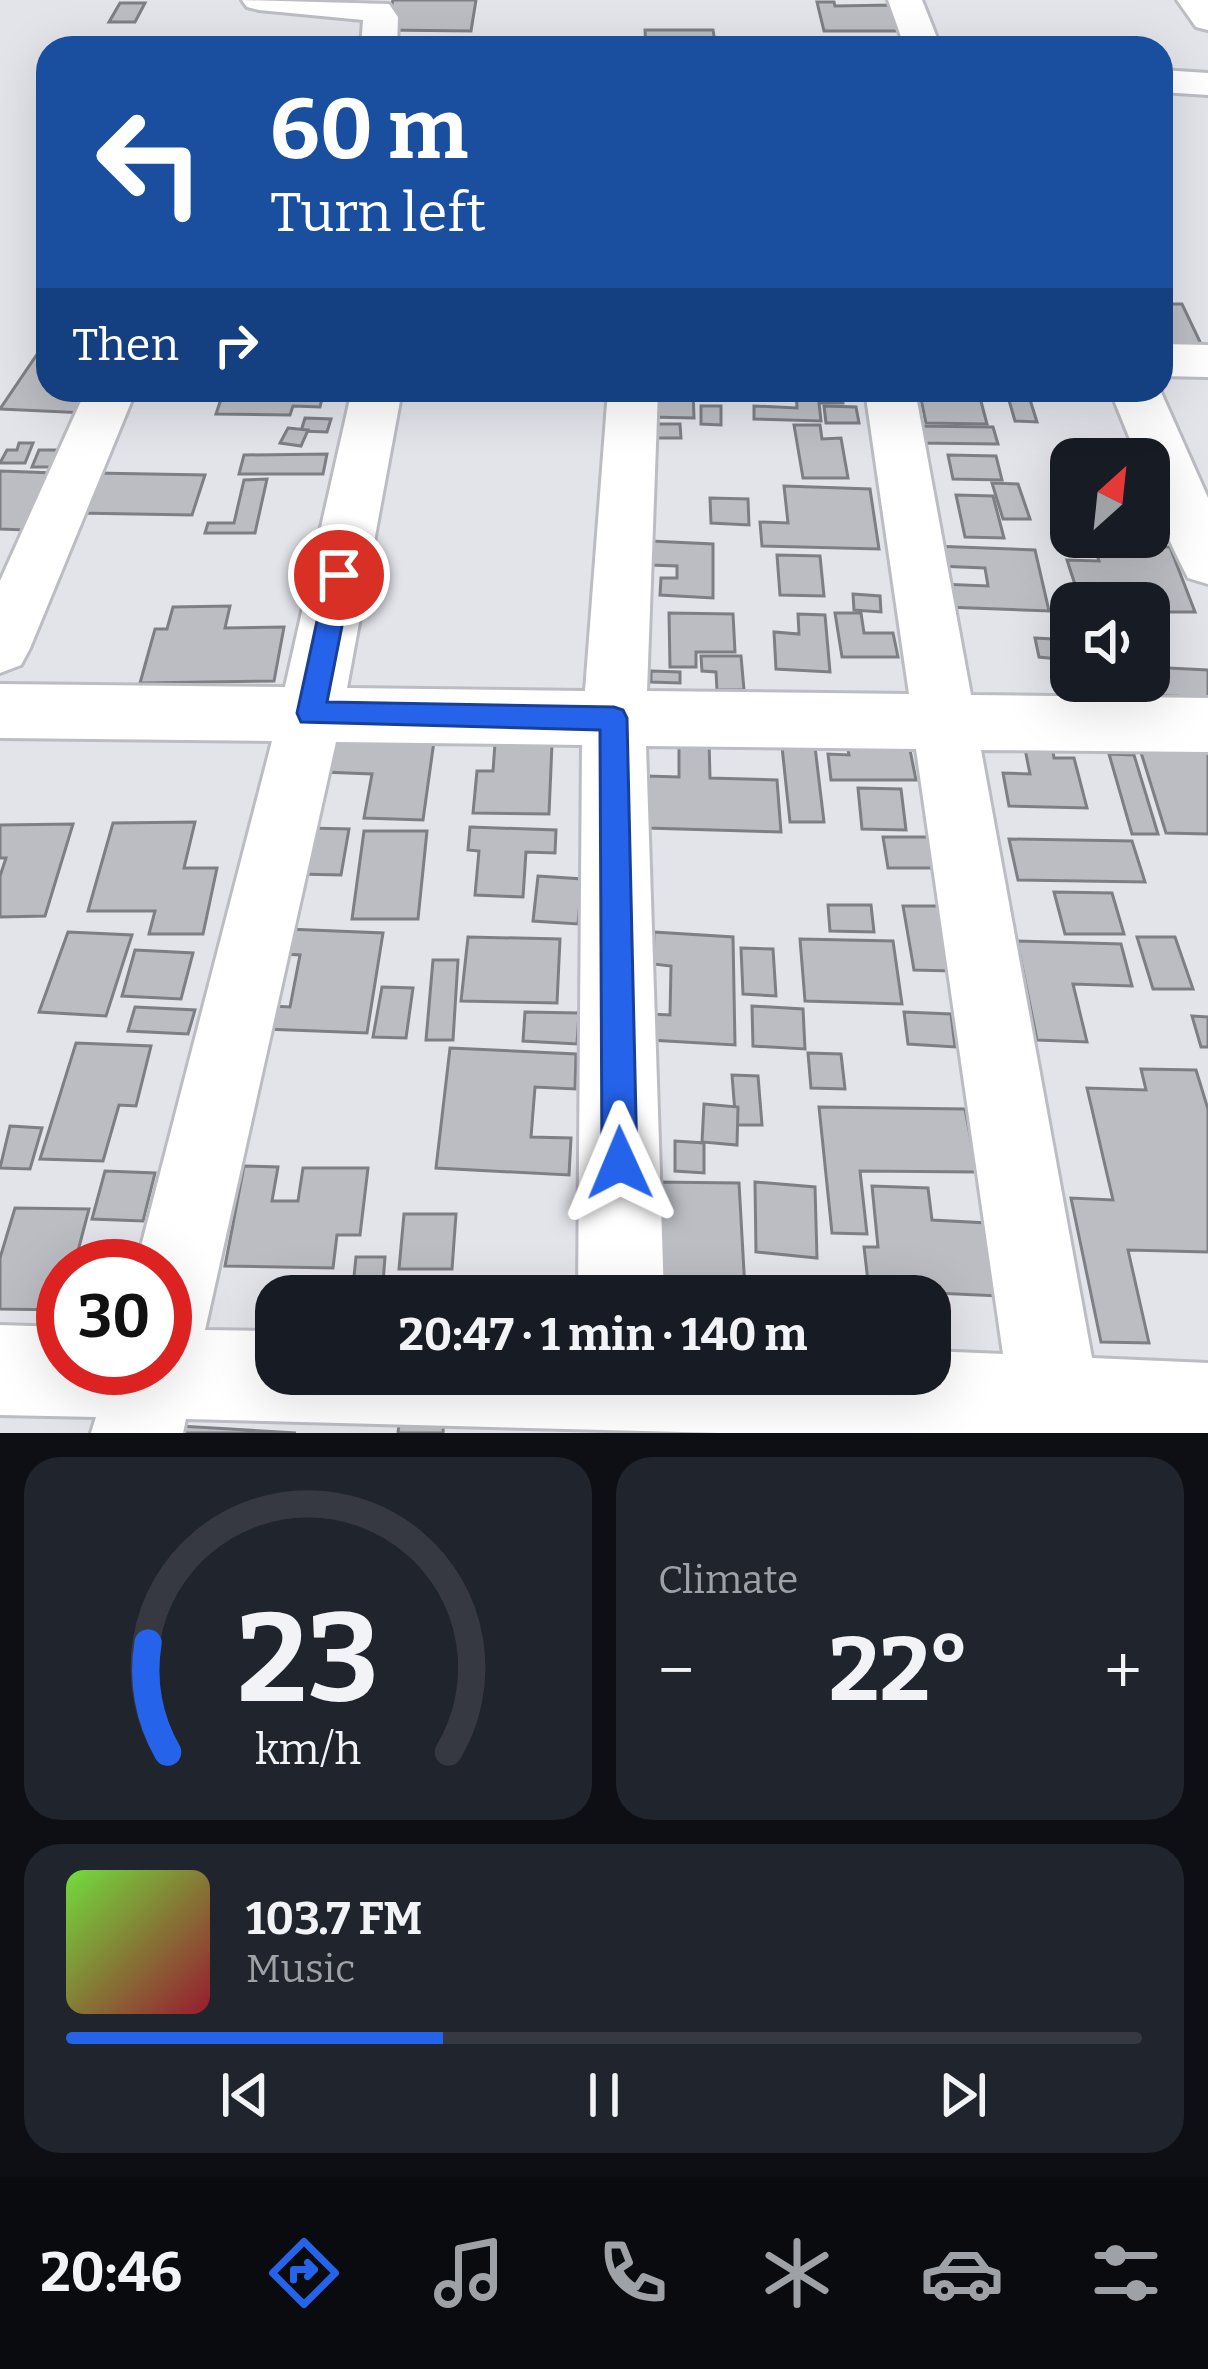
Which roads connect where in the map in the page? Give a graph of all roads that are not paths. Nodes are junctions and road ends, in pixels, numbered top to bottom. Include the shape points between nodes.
1 (259, 0) edge
2 (905, 0) edge
3 (1194, 0) edge
4 (1208, 20) edge
5 (380, 36) edge
6 (918, 36) edge
7 (1173, 82) edge
8 (1208, 84) edge
9 (1173, 360) edge
10 (1208, 361) edge
11 (106, 402) edge
12 (375, 402) edge
13 (632, 402) edge
14 (892, 402) edge
15 (1141, 402) edge
16 (1208, 562) edge
17 (0, 648) edge
18 (0, 711) edge
19 (311, 713) junction
20 (614, 718) junction
21 (947, 719) junction
22 (1208, 725) edge
23 (185, 1239) edge
24 (621, 1275) edge
25 (0, 1370) edge
26 (36, 1371) edge
27 (192, 1377) edge
28 (621, 1397) edge
29 (1208, 1408) edge
30 (1057, 1416) edge

1 - 5 street via 376,11
2 - 6 street
3 - 4 street
7 - 8 street
9 - 10 street
11 - 17 street
12 - 19 street
13 - 20 street
14 - 21 street
15 - 16 street
18 - 19 street
19 - 20 street
19 - 23 street
20 - 21 street
20 - 24 street
21 - 22 street
21 - 30 street
25 - 26 street
27 - 28 street
28 - 30 street
29 - 30 street

